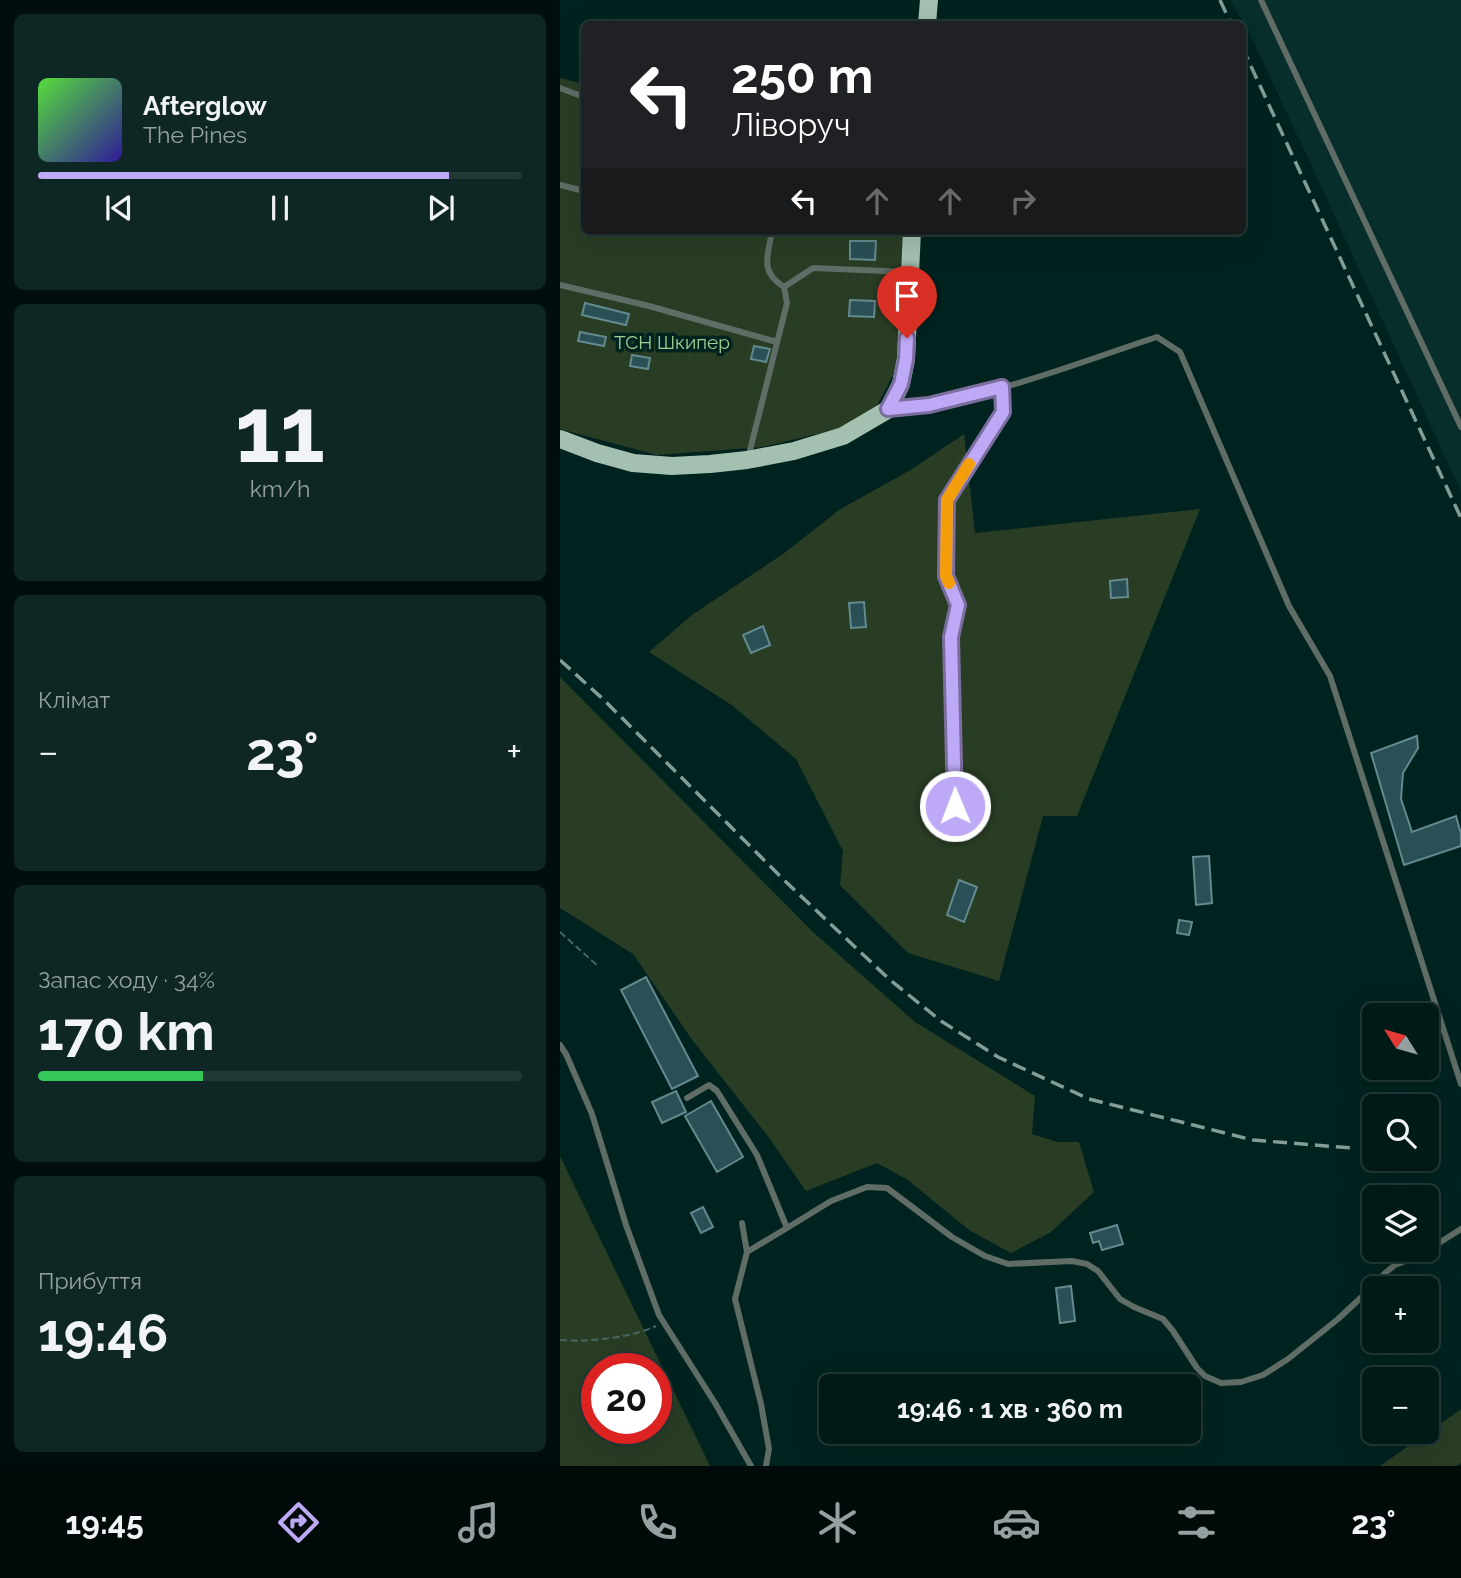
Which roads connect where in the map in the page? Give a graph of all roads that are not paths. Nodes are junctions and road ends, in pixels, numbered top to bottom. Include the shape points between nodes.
1 (929, 0) edge
2 (1261, 0) edge
3 (927, 21) edge
4 (560, 88) edge
5 (581, 96) edge
6 (560, 185) edge
7 (581, 190) edge
8 (771, 235) edge
9 (912, 235) edge
10 (909, 272) junction
11 (560, 285) edge
12 (784, 287) junction
13 (777, 342) junction
14 (1002, 387) junction
15 (888, 409) junction
16 (1461, 427) edge
17 (560, 439) edge
18 (747, 460) junction
19 (955, 806) dead end
20 (560, 1045) edge
21 (1461, 1084) edge
22 (687, 1098) dead end
23 (742, 1223) dead end
24 (787, 1228) junction
25 (1461, 1229) edge
26 (747, 1252) junction
27 (751, 1466) edge
28 (766, 1466) edge

1 - 3 main road
2 - 16 lane
4 - 5 lane
6 - 7 lane
8 - 12 lane via 767,266 772,280
9 - 10 main road
10 - 12 lane via 813,268
10 - 15 main road via 906,359 901,384
11 - 13 lane
12 - 13 lane via 787,303
13 - 18 lane
14 - 15 lane via 929,405
14 - 19 lane via 1003,412 947,500 946,576 958,605 951,637
14 - 21 lane via 1157,337 1180,352 1289,606 1330,676
15 - 18 main road via 843,436 794,452
17 - 18 main road via 633,463 672,466
20 - 27 lane via 592,1114 659,1315
22 - 24 lane via 709,1085 718,1091 757,1154
23 - 26 lane
24 - 25 lane via 831,1201 867,1187 887,1188 985,1256 1008,1264 1087,1264 1120,1299 1163,1319 1197,1368 1221,1383 1263,1375 1288,1359 1395,1265
24 - 26 lane
26 - 28 lane via 735,1299 761,1404 769,1449

